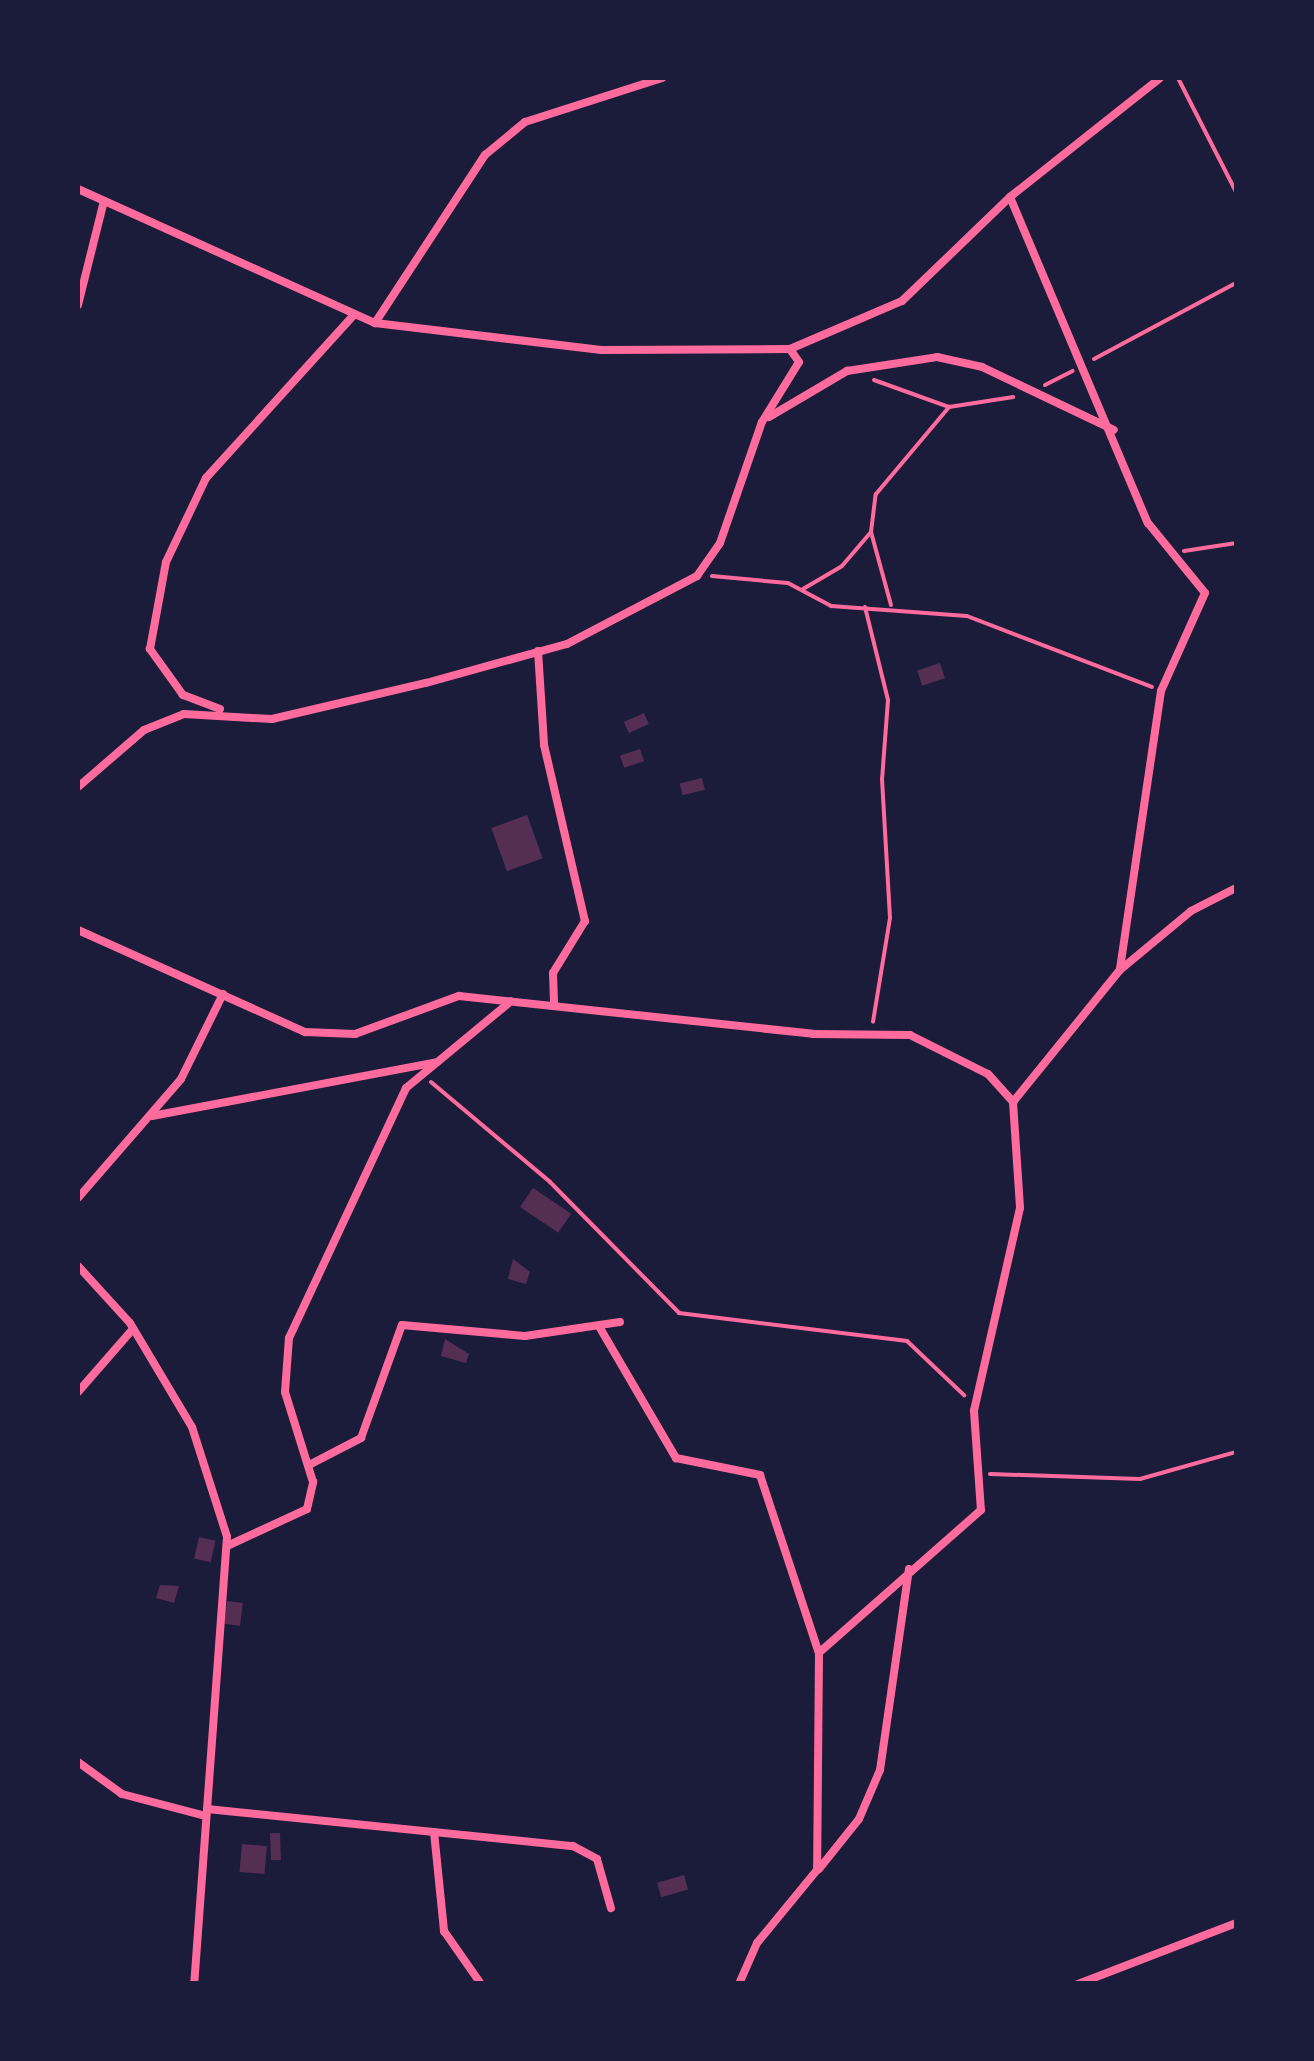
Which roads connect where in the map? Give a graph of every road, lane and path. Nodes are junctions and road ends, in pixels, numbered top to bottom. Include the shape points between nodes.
1 (662, 78) edge
2 (1160, 78) edge
3 (1178, 78) edge
4 (78, 189) edge
5 (1236, 192) edge
6 (1010, 197) junction
7 (104, 201) junction
8 (1236, 283) edge
9 (78, 305) edge
10 (354, 315) junction
11 (374, 322) junction
12 (790, 349) junction
13 (1084, 365) junction
14 (847, 371) junction
15 (1032, 391) junction
16 (1043, 397) junction
17 (949, 407) junction
18 (762, 422) junction
19 (1114, 430) junction
20 (871, 532) junction
21 (1236, 543) edge
22 (1165, 549) junction
23 (697, 576) junction
24 (802, 588) junction
25 (891, 604) junction
26 (864, 606) junction
27 (538, 651) junction
28 (1161, 692) junction
29 (225, 711) junction
30 (78, 787) edge
31 (1236, 888) edge
32 (78, 930) edge
33 (1120, 970) junction
34 (223, 994) junction
35 (510, 1001) junction
36 (554, 1006) junction
37 (870, 1032) junction
38 (441, 1061) junction
39 (422, 1076) junction
40 (1013, 1102) junction
41 (152, 1116) junction
42 (78, 1178) edge
43 (87, 1184) junction
44 (78, 1198) edge
45 (78, 1266) edge
46 (620, 1322) dead end
47 (600, 1328) junction
48 (132, 1329) junction
49 (78, 1392) edge
50 (974, 1411) junction
51 (1236, 1452) edge
52 (309, 1465) junction
53 (981, 1473) junction
54 (227, 1546) junction
55 (909, 1569) junction
56 (819, 1652) junction
57 (78, 1762) edge
58 (207, 1812) junction
59 (434, 1832) junction
60 (817, 1870) junction
61 (611, 1908) dead end
62 (1236, 1923) edge
63 (194, 1984) edge
64 (482, 1984) edge
65 (740, 1984) edge
66 (1078, 1984) edge

1 - 11 street via 525,122 486,155
2 - 6 street
3 - 5 path
4 - 7 street
6 - 12 street via 902,301
6 - 13 street
7 - 9 street
7 - 10 street
8 - 13 path
10 - 11 street
10 - 29 street via 206,478 166,562 151,612 160,674
11 - 12 street via 600,350
12 - 18 street via 799,362
13 - 15 path
13 - 19 street
14 - 15 street via 938,358
14 - 17 path
14 - 18 street
15 - 16 street
16 - 17 path
16 - 19 street
17 - 20 path via 887,476
18 - 23 street via 720,543
19 - 22 street
20 - 24 path via 842,566
20 - 25 path
21 - 22 path
22 - 28 street via 1205,593
23 - 24 path
23 - 27 street
24 - 26 path via 832,606
25 - 26 path
25 - 28 path via 1028,634
26 - 37 path via 888,700 882,779 890,918
27 - 29 street via 272,719
27 - 36 street via 544,745 584,921 553,973
28 - 33 street
29 - 30 street via 184,714 144,730
31 - 33 street via 1191,911
32 - 34 street
33 - 40 street
34 - 35 street via 330,1035 459,996
34 - 41 street via 201,1048
35 - 36 street
35 - 38 street
36 - 37 street
37 - 40 street via 944,1048
38 - 39 street
38 - 41 street
39 - 50 path via 596,1225 659,1300 679,1312 907,1341
39 - 52 street via 406,1088 289,1338 286,1392
40 - 50 street via 1014,1254
41 - 43 street
42 - 43 street
43 - 44 street
45 - 48 street
46 - 47 street
47 - 52 street via 525,1336 402,1325 361,1438
47 - 56 street via 676,1458 760,1475
48 - 49 street
48 - 54 street via 211,1469
50 - 53 street
51 - 53 path via 1140,1480
52 - 54 street via 307,1508
53 - 55 street via 974,1520
54 - 58 street
55 - 56 street
55 - 60 street via 880,1770 859,1819
56 - 60 street
57 - 58 street via 122,1794
58 - 59 street
58 - 63 street
59 - 61 street via 592,1854
59 - 64 street via 444,1931
60 - 65 street via 757,1943
62 - 66 street

